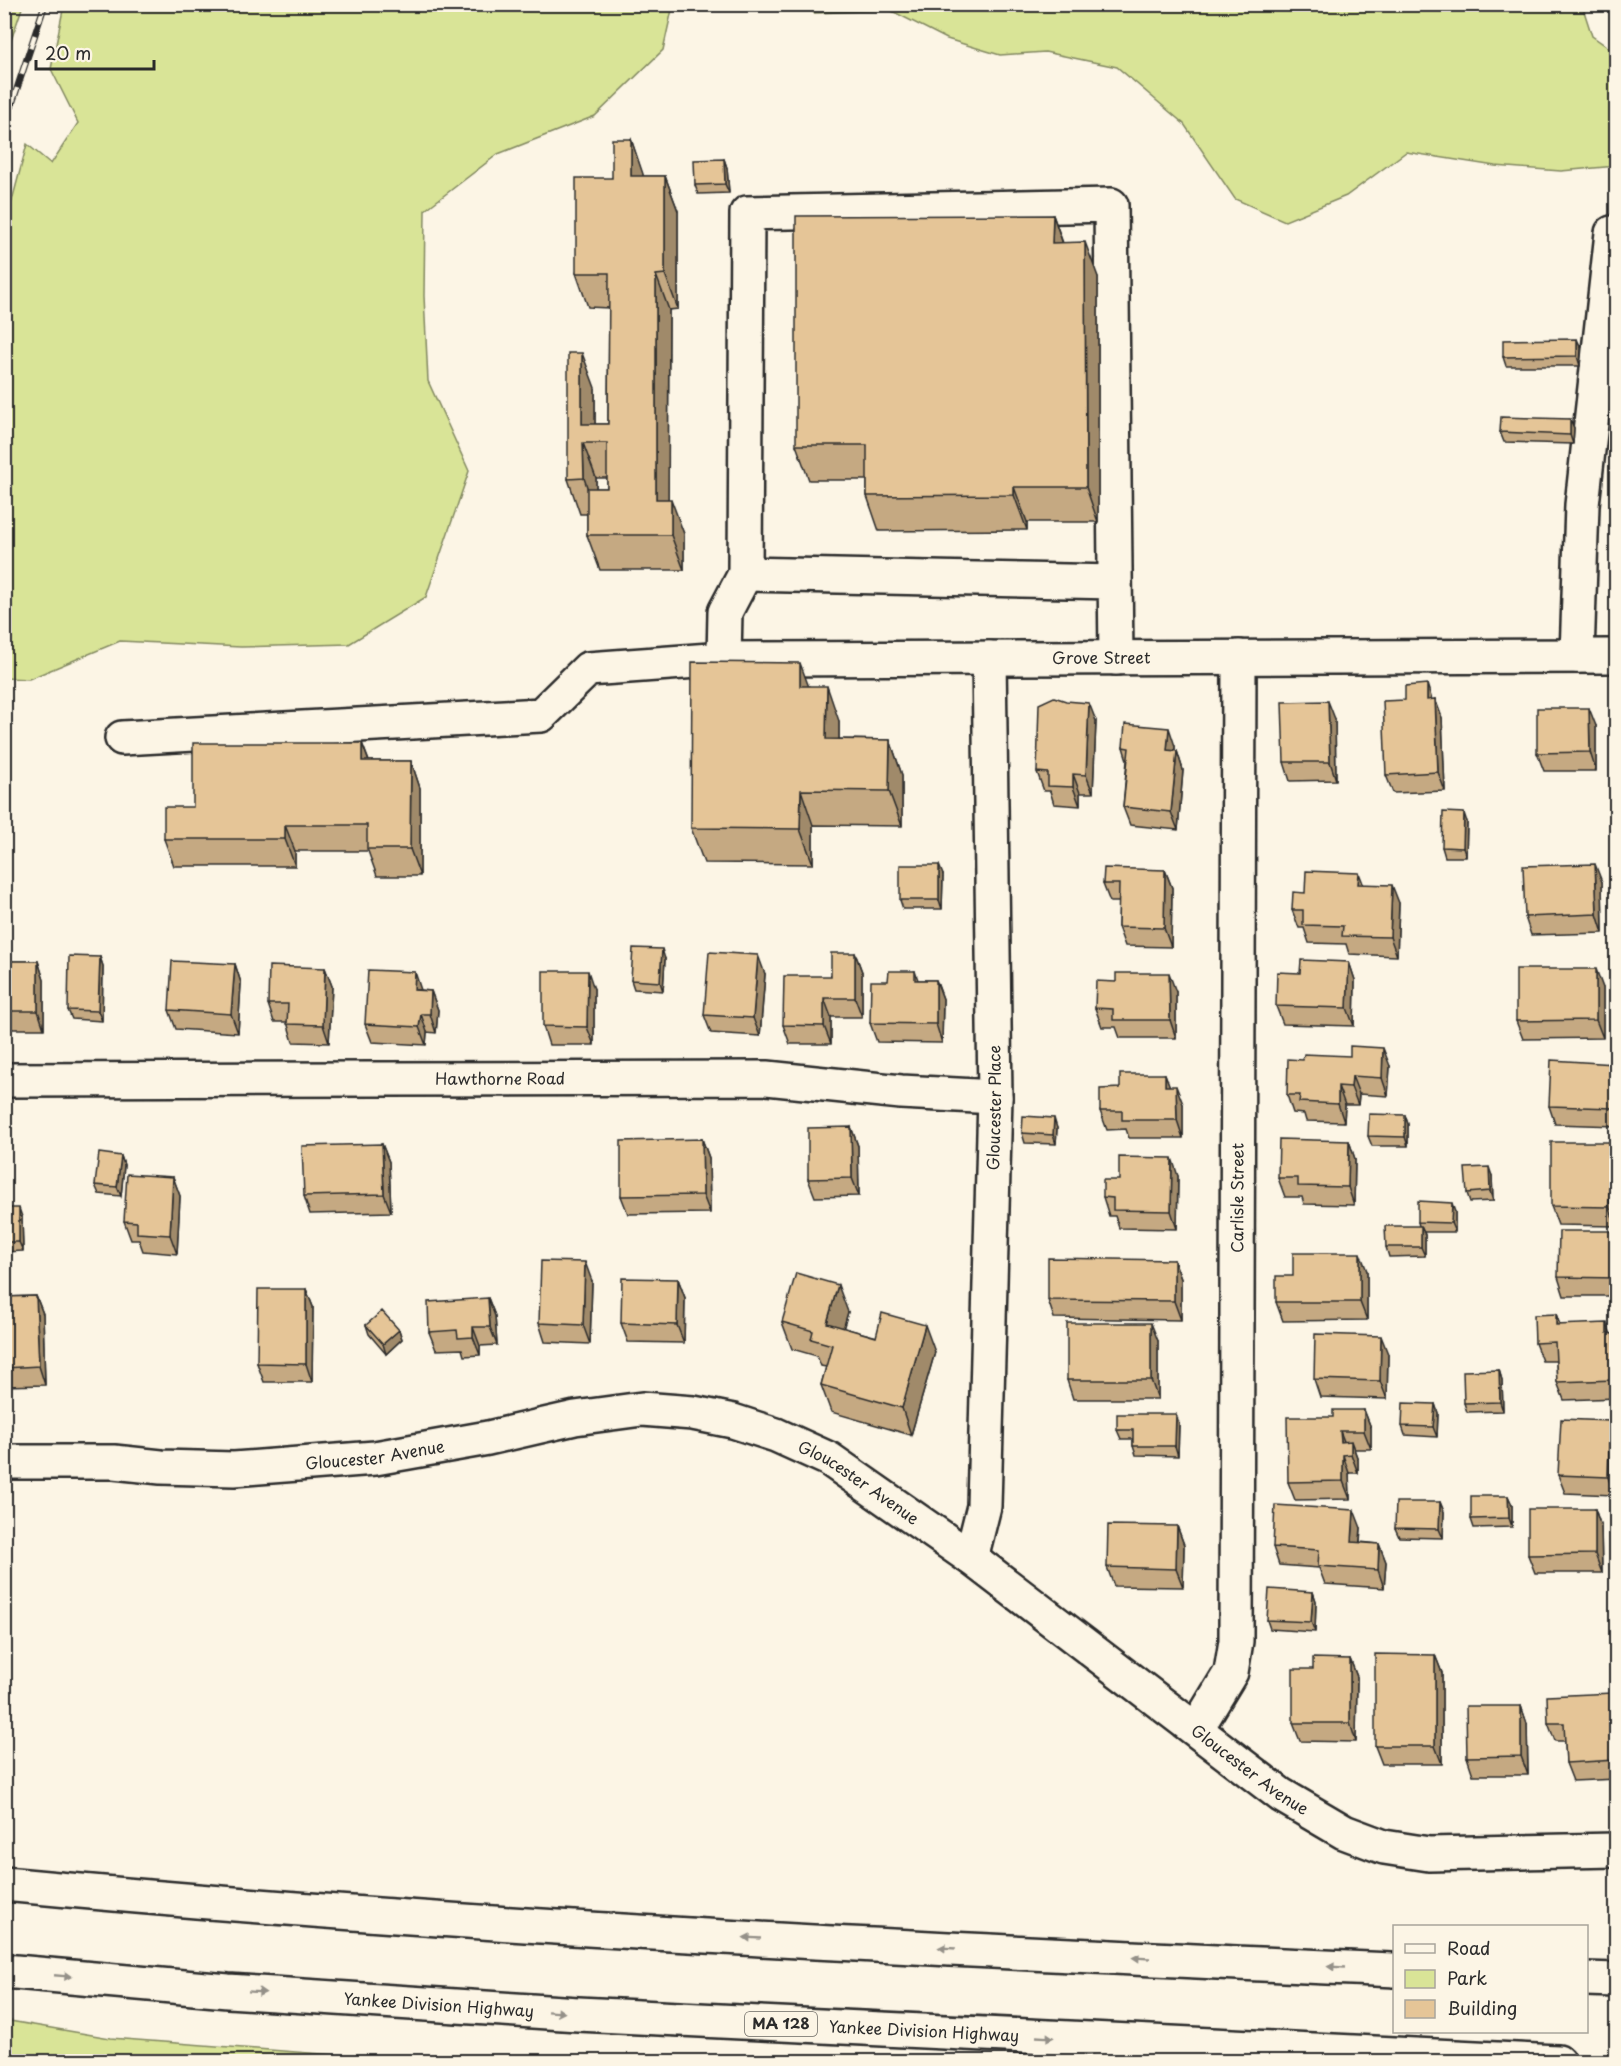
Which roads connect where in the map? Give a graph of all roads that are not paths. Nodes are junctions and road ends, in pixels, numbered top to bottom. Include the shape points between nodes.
1 (1617, 232) edge
2 (745, 574) junction
3 (1115, 582) junction
4 (1577, 656) junction
5 (1617, 656) edge
6 (1239, 657) junction
7 (989, 658) junction
8 (1116, 658) junction
9 (724, 659) junction
10 (122, 738) dead end
11 (4, 1080) edge
12 (995, 1097) junction
13 (4, 1462) edge
14 (971, 1558) junction
15 (1197, 1728) junction
16 (1617, 1850) edge
17 (4, 1884) edge
18 (1393, 1970) edge
19 (4, 1971) edge
20 (1588, 1979) edge
21 (1617, 1980) edge
22 (1558, 2061) edge

1 - 4 main road via 1612,233 1582,505
2 - 3 main road
2 - 3 main road via 747,213 1111,205
2 - 9 main road via 725,612
3 - 8 main road
4 - 5 main road, Grove Street
4 - 6 main road, Grove Street
6 - 8 main road, Grove Street
6 - 15 main road, Carlisle Street via 1236,1641 1231,1672
7 - 8 main road, Grove Street
7 - 9 main road, Grove Street
7 - 12 main road, Gloucester Place
9 - 10 main road, Grove Street via 588,669 541,715
11 - 12 main road, Hawthorne Road via 767,1078
12 - 14 main road, Gloucester Place via 984,1506
13 - 14 main road, Gloucester Avenue via 234,1468 375,1458 575,1418 642,1409 693,1413 776,1435 829,1459
14 - 15 main road, Gloucester Avenue
15 - 16 main road, Gloucester Avenue via 1305,1811 1384,1847 1429,1854
18 -> 17 main road via 546,1927 205,1903
19 -> 22 main road, Yankee Division Highway / MA 128 via 579,2014
20 - 21 main road

